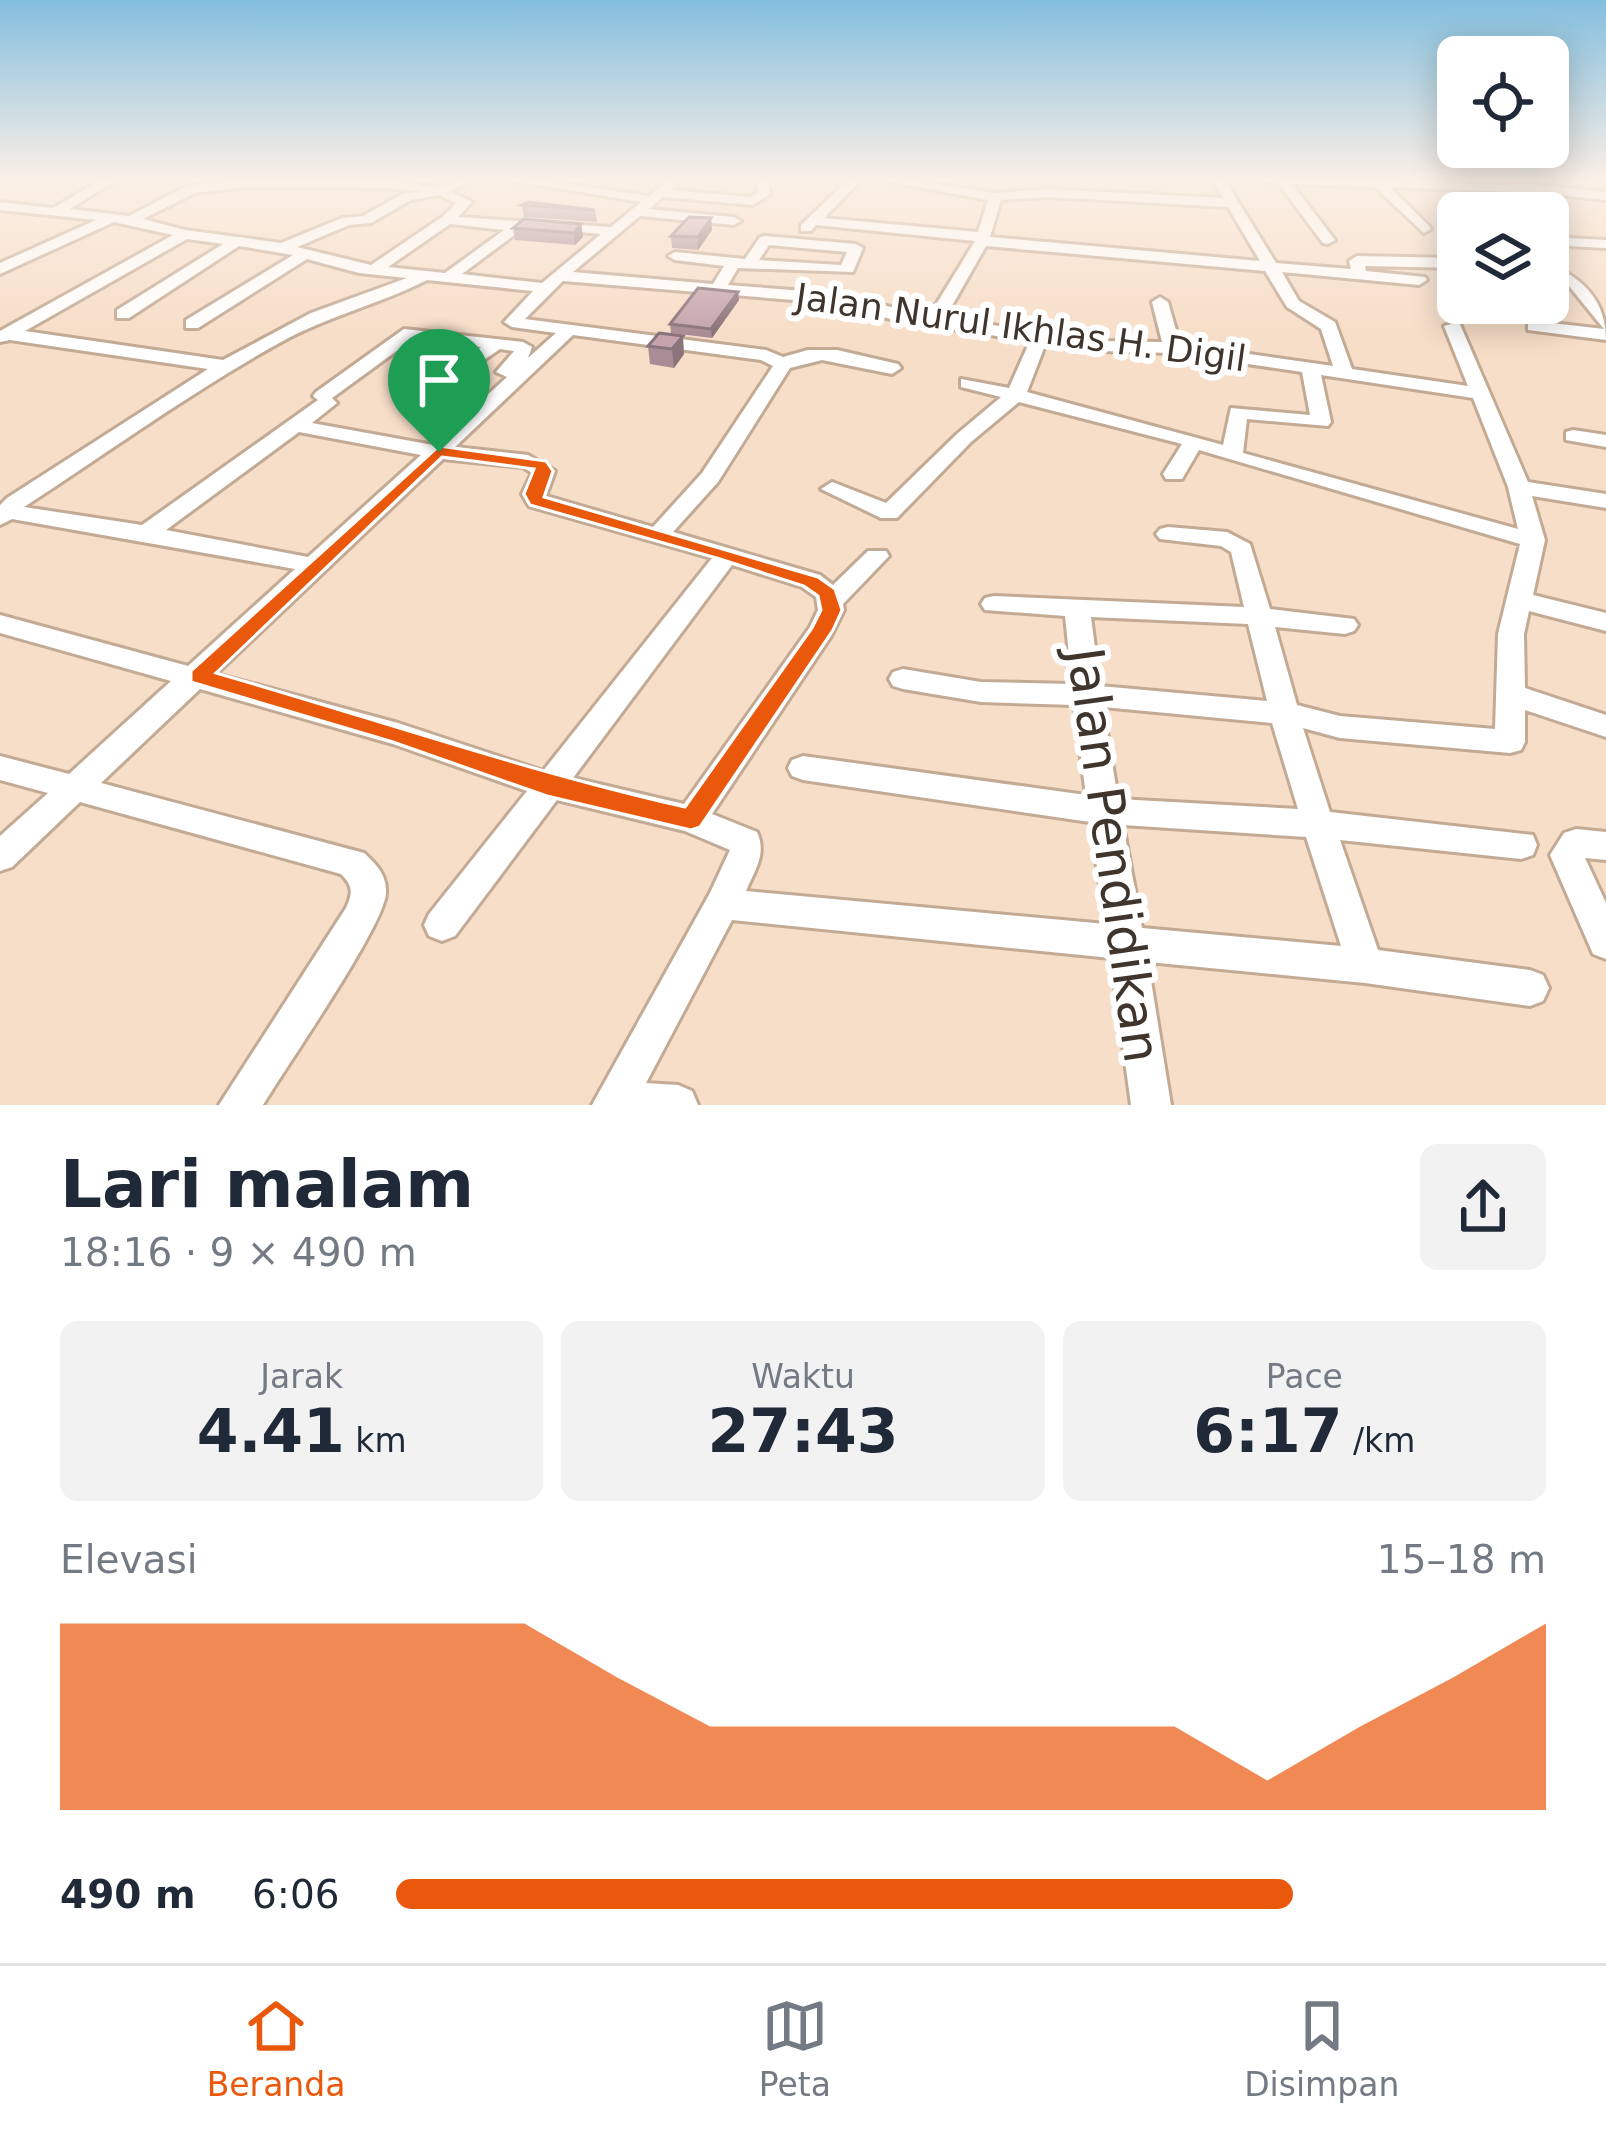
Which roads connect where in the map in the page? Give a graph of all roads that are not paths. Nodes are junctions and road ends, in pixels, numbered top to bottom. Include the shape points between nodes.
1 (84, 231) edge
2 (172, 231) edge
3 (324, 231) edge
4 (431, 231) edge
5 (508, 231) edge
6 (608, 231) edge
7 (612, 231) joint
8 (869, 231) edge
9 (985, 231) edge
10 (1251, 231) edge
11 (1321, 231) edge
12 (185, 234) junction
13 (982, 239) junction
14 (1328, 240) dead end
15 (237, 241) junction
16 (1569, 242) edge
17 (260, 244) junction
18 (1606, 244) edge
19 (283, 248) junction
20 (305, 254) junction
21 (675, 256) dead end
22 (1437, 263) edge
23 (741, 264) junction
24 (1273, 266) junction
25 (0, 269) edge
26 (373, 270) junction
27 (1360, 274) junction
28 (560, 275) junction
29 (423, 276) junction
30 (449, 277) junction
31 (1419, 280) dead end
32 (1569, 280) edge
33 (198, 282) dead end
34 (1569, 283) edge
35 (1575, 283) junction
36 (1606, 286) edge
37 (545, 288) junction
38 (716, 289) junction
39 (1160, 302) dead end
40 (123, 314) dead end
41 (934, 322) junction
42 (192, 324) dead end
43 (1606, 325) edge
44 (1453, 326) dead end
45 (1534, 326) dead end
46 (1606, 334) edge
47 (564, 335) junction
48 (4, 336) edge
49 (1040, 337) junction
50 (458, 338) junction
51 (497, 343) junction
52 (523, 347) junction
53 (1172, 348) junction
54 (431, 358) dead end
55 (783, 364) junction
56 (470, 365) dead end
57 (230, 367) junction
58 (1310, 367) junction
59 (892, 368) dead end
60 (1344, 372) junction
61 (499, 378) dead end
62 (968, 382) dead end
63 (1480, 393) junction
64 (1016, 395) junction
65 (1133, 397) dead end
66 (1120, 422) junction
67 (297, 426) junction
68 (1573, 436) dead end
69 (1193, 441) junction
70 (1606, 441) edge
71 (439, 452) junction
72 (1232, 456) junction
73 (1174, 474) dead end
74 (1519, 487) junction
75 (832, 489) dead end
76 (1606, 501) edge
77 (6, 508) edge
78 (146, 532) junction
79 (658, 534) junction
80 (1168, 534) dead end
81 (1533, 540) junction
82 (727, 554) junction
83 (877, 556) dead end
84 (316, 566) junction
85 (1519, 600) junction
86 (831, 601) junction
87 (994, 604) dead end
88 (1077, 606) junction
89 (1256, 616) junction
90 (1606, 622) edge
91 (0, 624) edge
92 (1345, 625) dead end
93 (199, 676) junction
94 (903, 679) dead end
95 (1510, 694) junction
96 (1086, 695) junction
97 (1285, 713) junction
98 (1606, 726) edge
99 (0, 768) edge
100 (802, 768) dead end
101 (547, 785) junction
102 (76, 789) junction
103 (1107, 811) junction
104 (691, 819) junction
105 (1319, 824) junction
106 (1521, 845) dead end
107 (1606, 845) edge
108 (0, 857) edge
109 (723, 904) junction
110 (442, 925) dead end
111 (1606, 942) edge
112 (1130, 945) junction
113 (1365, 967) junction
114 (1530, 988) dead end
115 (613, 1103) edge
116 (239, 1105) edge
117 (679, 1105) edge
118 (1150, 1105) edge

1 - 25 street
2 - 12 street
3 - 19 street
4 - 26 street
5 - 30 street
6 - 7 street
7 - 28 street
8 - 13 street
9 - 13 street
10 - 24 street
11 - 14 street
12 - 15 street
12 - 48 street
13 - 24 street
13 - 41 street
15 - 17 street
15 - 40 street
16 - 18 street
17 - 19 street
17 - 33 street
19 - 20 street
20 - 26 street
20 - 42 street
21 - 23 street
22 - 27 street via 1357,261
23 - 23 street via 848,269 856,248 765,240
23 - 38 street
24 - 27 street
24 - 60 street via 1293,304 1329,326
26 - 29 street
27 - 31 street
28 - 37 street
28 - 38 street, Jalan Nurul Ikhlas H. Digil
29 - 30 street
29 - 57 street via 319,316
30 - 37 street
32 - 35 street
34 - 35 street
35 - 36 street
35 - 43 street
37 - 47 street via 512,322
38 - 41 street, Jalan Nurul Ikhlas H. Digil via 831,298
39 - 53 street
41 - 49 street, Jalan Nurul Ikhlas H. Digil
44 - 63 street
45 - 46 street
47 - 52 street
47 - 55 street via 766,355
47 - 71 street
48 - 57 street
49 - 53 street, Jalan Nurul Ikhlas H. Digil
49 - 64 street
50 - 51 street
50 - 54 street
50 - 67 street via 405,335
51 - 52 street
51 - 56 street
52 - 61 street
53 - 58 street, Jalan Nurul Ikhlas H. Digil
55 - 59 street via 817,354
55 - 79 street via 710,477
57 - 77 street
58 - 60 street, Jalan Nurul Ikhlas H. Digil
58 - 72 street via 1321,422 1238,412
60 - 63 street, Jalan Nurul Ikhlas H. Digil
62 - 64 street
63 - 74 street
64 - 66 street
64 - 75 street via 889,513
65 - 66 street
66 - 69 street
67 - 71 street
67 - 78 street
68 - 70 street
69 - 72 street
69 - 73 street
71 - 79 street via 540,465 537,501
71 - 84 street
72 - 81 street
74 - 76 street
74 - 81 street
77 - 78 street
78 - 84 street
79 - 82 street
80 - 89 street via 1236,542
81 - 85 street
82 - 86 street via 811,581
82 - 101 street
83 - 86 street
84 - 93 street
85 - 90 street
85 - 95 street
86 - 104 street via 822,630
87 - 88 street
88 - 89 street
88 - 96 street, Jalan Pendidikan
89 - 92 street
89 - 97 street
91 - 93 street
93 - 101 street
93 - 102 street
94 - 96 street via 981,692
95 - 97 street via 1510,742 1340,727
95 - 98 street
96 - 97 street
96 - 103 street, Jalan Pendidikan
97 - 105 street
99 - 102 street
100 - 103 street
101 - 104 street
101 - 110 street
102 - 108 street
102 - 116 street via 352,863 368,878 359,919
103 - 105 street
103 - 112 street, Jalan Pendidikan
104 - 109 street via 745,842
105 - 106 street
105 - 113 street
107 - 111 street via 1576,843 1567,855
109 - 112 street
109 - 115 street
112 - 113 street
112 - 118 street, Jalan Pendidikan
113 - 114 street
115 - 117 street

